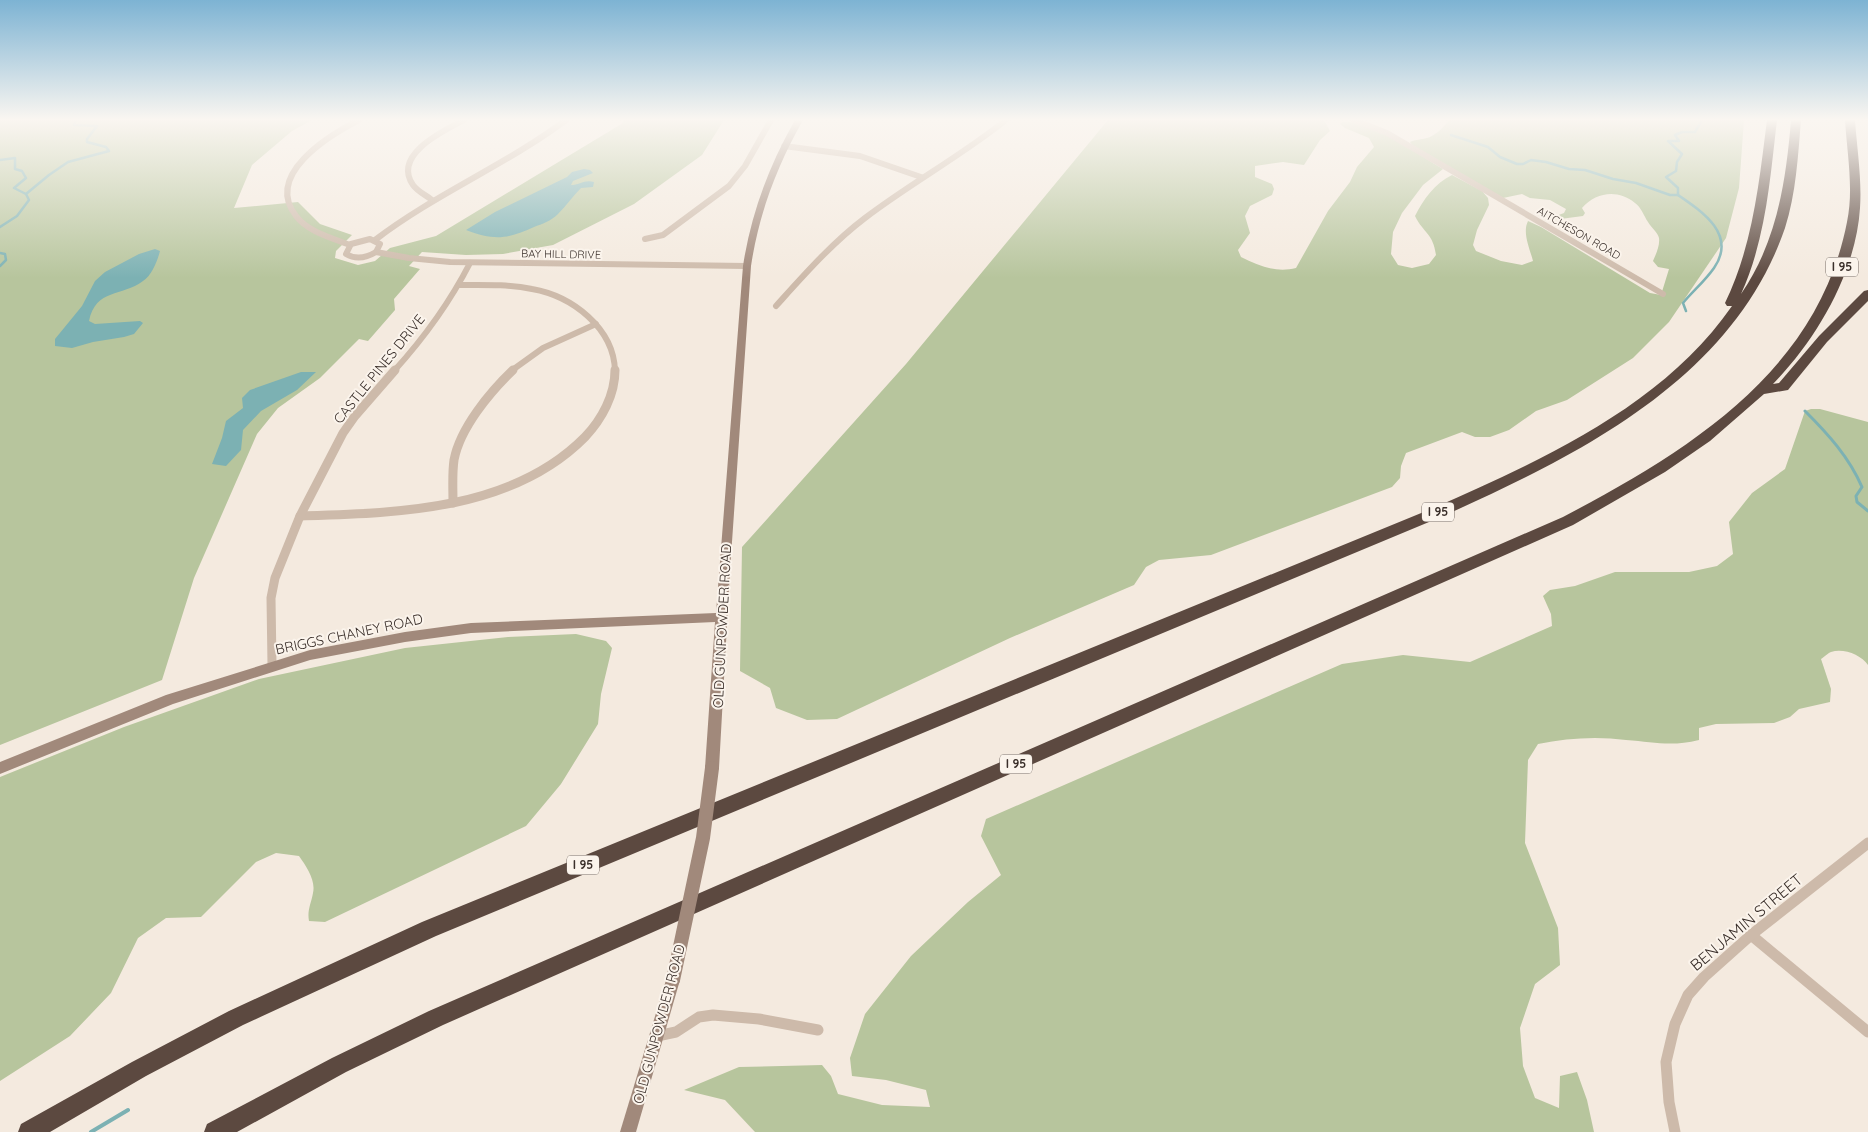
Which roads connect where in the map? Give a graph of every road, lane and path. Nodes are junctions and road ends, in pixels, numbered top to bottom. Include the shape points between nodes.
1 (294, 173) edge
2 (409, 173) edge
3 (482, 173) edge
4 (740, 173) edge
5 (773, 173) edge
6 (909, 173) edge
7 (928, 173) edge
8 (1455, 173) edge
9 (1766, 173) edge
10 (1789, 173) edge
11 (1853, 173) edge
12 (921, 177) junction
13 (432, 200) junction
14 (645, 239) dead end
15 (374, 240) junction
16 (350, 245) junction
17 (376, 252) junction
18 (470, 263) junction
19 (747, 266) junction
20 (458, 285) junction
21 (1663, 294) dead end
22 (1868, 294) edge
23 (776, 306) dead end
24 (596, 324) junction
25 (1701, 350) junction
26 (1761, 390) junction
27 (453, 503) junction
28 (300, 516) junction
29 (722, 617) junction
30 (272, 666) junction
31 (0, 768) edge
32 (1868, 843) edge
33 (1751, 935) junction
34 (818, 1030) dead end
35 (1868, 1032) edge
36 (657, 1036) junction
37 (29, 1132) edge
38 (216, 1132) edge
39 (628, 1132) edge
40 (1675, 1132) edge

1 - 16 street via 289,185 292,209 314,230
2 - 13 street via 413,186
3 - 13 street
4 - 14 street via 729,186 663,234
5 - 19 main road, OLD GUNPOWDER ROAD via 752,234
6 - 12 street
7 - 12 street
8 - 21 street, AITCHESON ROAD
9 - 25 highway via 1760,222 1751,256 1732,301
10 - 25 highway, I 95 via 1785,205 1769,254 1740,304
11 - 26 highway, I 95 via 1853,221 1839,275 1808,333
12 - 23 street via 864,219
13 - 15 street
15 - 16 street
15 - 17 street via 380,244
16 - 17 street via 346,254 352,258
17 - 18 street, BAY HILL DRIVE
18 - 19 street, BAY HILL DRIVE
18 - 20 street, CASTLE PINES DRIVE
19 - 29 main road, OLD GUNPOWDER ROAD
20 - 24 street via 538,291 579,308
20 - 28 street, CASTLE PINES DRIVE via 413,350 343,433
22 - 26 highway via 1823,339 1783,387
24 - 27 street via 535,352 501,380 484,401 460,441 453,470
24 - 27 street via 610,341 616,361 611,395 594,428 561,460 545,469 481,497
25 - 37 highway, I 95 via 1623,416 1516,478 429,928 236,1018
26 - 38 highway, I 95 via 1712,434 1681,456 1647,479 1568,521 436,1018
27 - 28 street via 406,511
28 - 30 street, CASTLE PINES DRIVE via 275,578 271,598
29 - 30 main road, BRIGGS CHANEY ROAD via 462,629 360,645
29 - 36 main road, OLD GUNPOWDER ROAD, bridge via 712,768 698,866
30 - 31 main road, BRIGGS CHANEY ROAD via 170,699
32 - 33 street, BENJAMIN STREET
33 - 35 street
33 - 40 street, BENJAMIN STREET via 1688,995 1675,1024 1666,1062
34 - 36 street via 787,1023 704,1015 677,1032
36 - 39 main road, OLD GUNPOWDER ROAD

